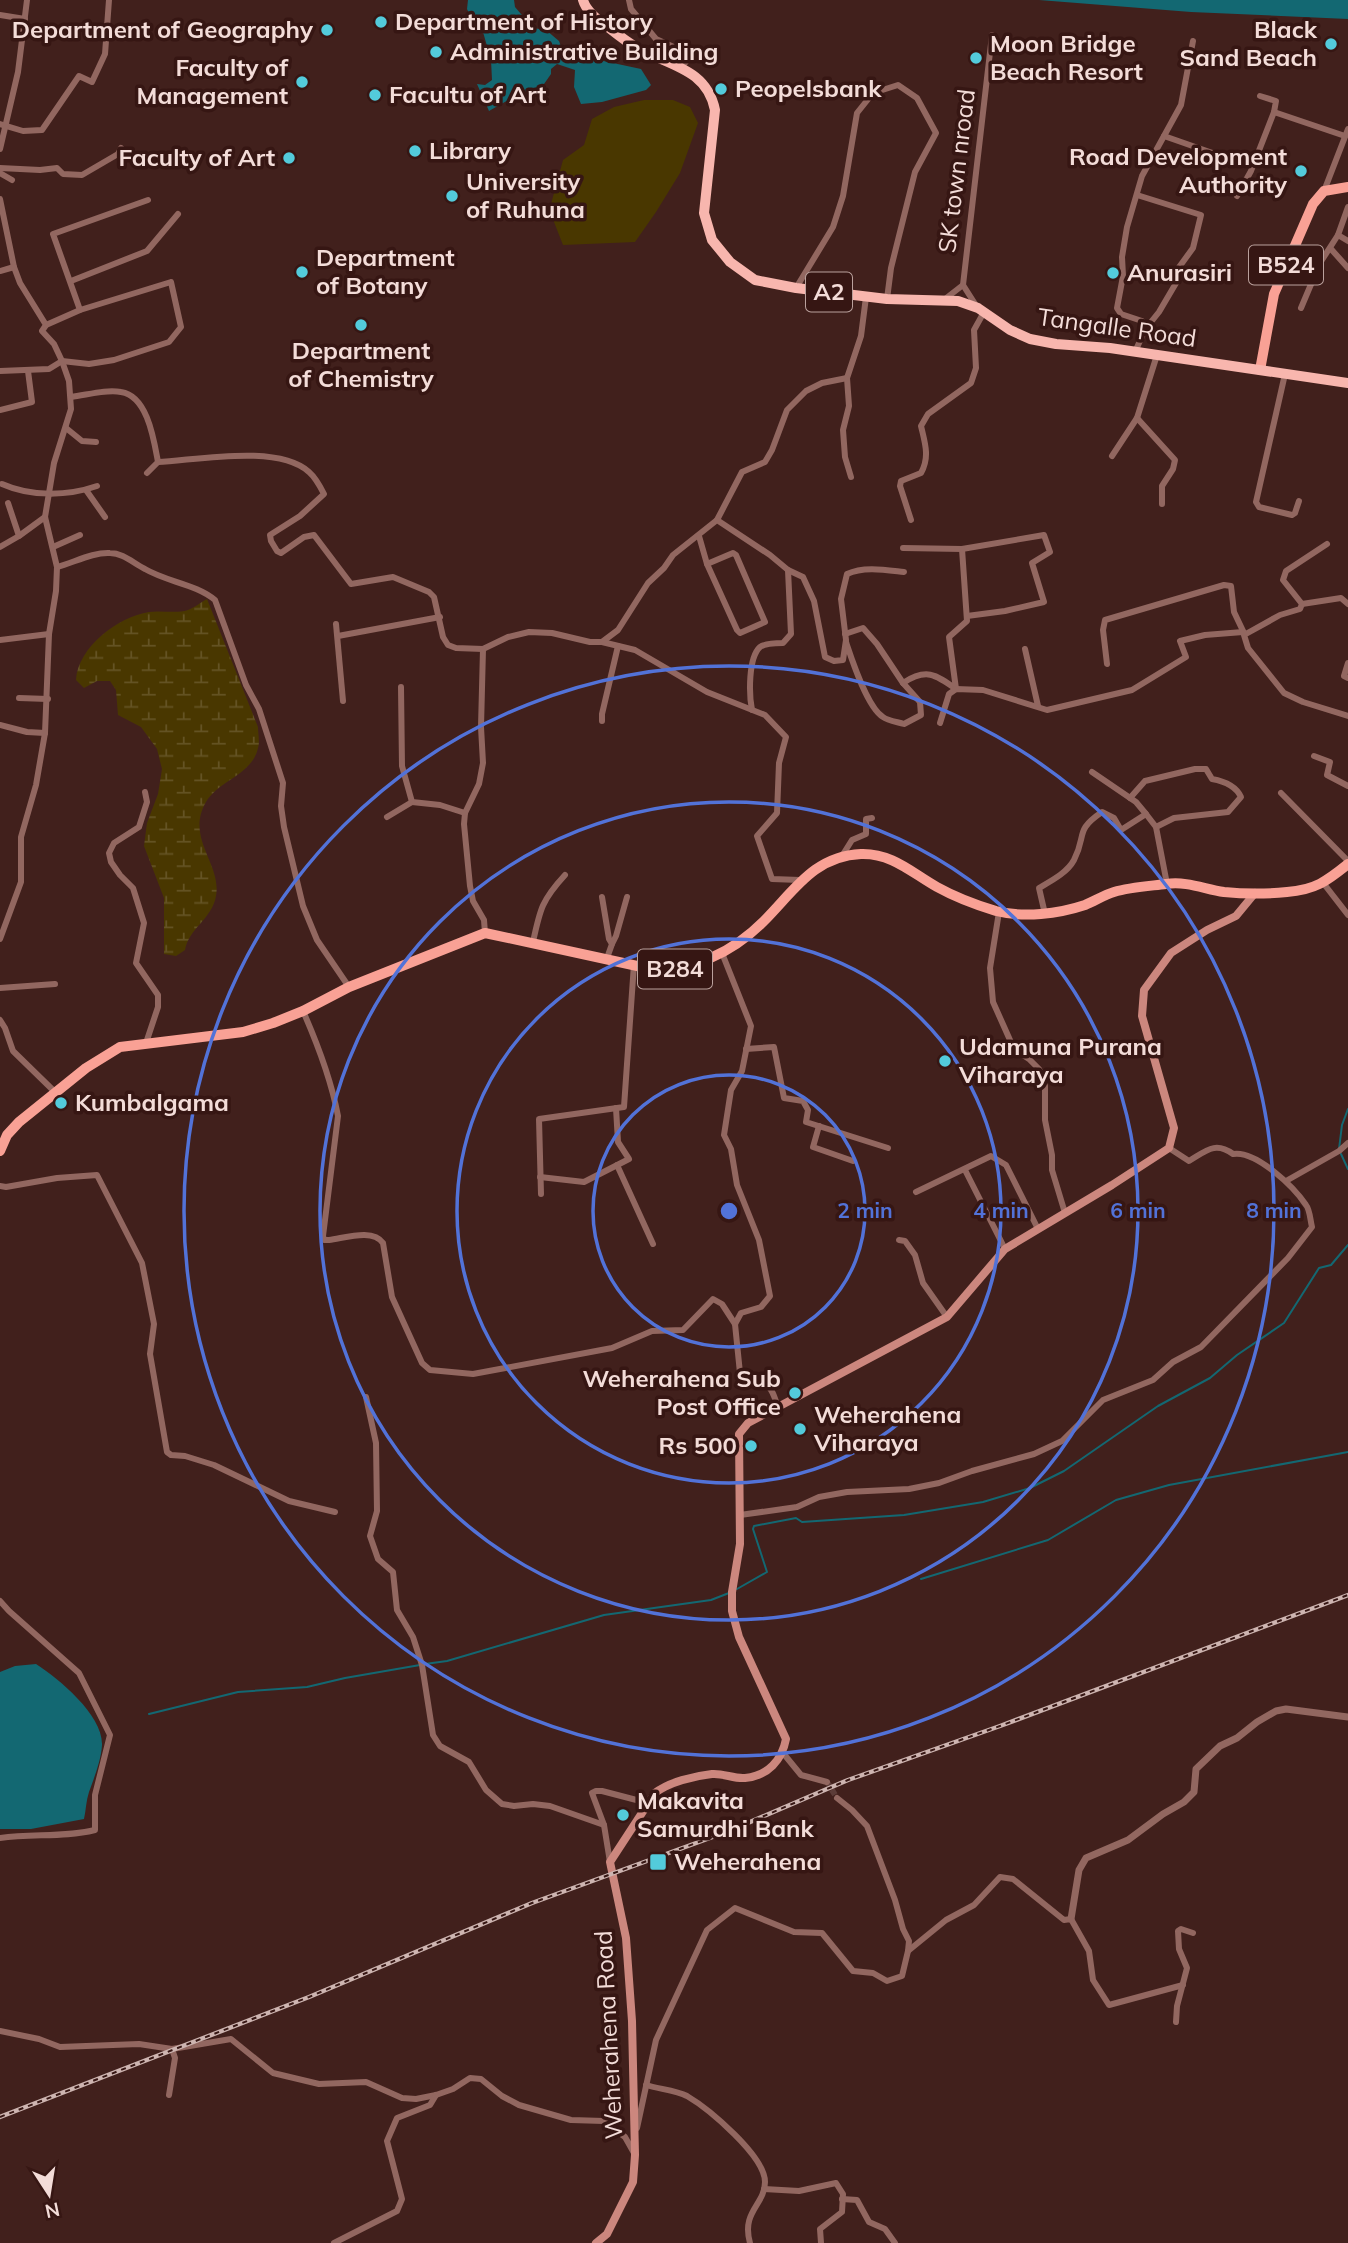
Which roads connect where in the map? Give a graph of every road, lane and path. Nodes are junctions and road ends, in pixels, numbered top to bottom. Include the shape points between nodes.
1 (27, 0) edge
2 (109, 0) edge
3 (583, 0) edge
4 (629, 0) edge
5 (0, 15) edge
6 (25, 19) junction
7 (992, 35) dead end
8 (1193, 41) dead end
9 (681, 68) junction
10 (1260, 96) dead end
11 (0, 102) edge
12 (10, 105) junction
13 (1274, 112) junction
14 (2, 125) edge
15 (1347, 133) edge
16 (1164, 136) junction
17 (121, 148) dead end
18 (0, 149) edge
19 (1224, 157) dead end
20 (0, 168) edge
21 (0, 173) edge
22 (12, 180) dead end
23 (1348, 187) edge
24 (1324, 191) junction
25 (1137, 195) junction
26 (1237, 195) dead end
27 (0, 199) edge
28 (148, 200) dead end
29 (1348, 207) edge
30 (178, 214) dead end
31 (1338, 235) junction
32 (1348, 241) edge
33 (1331, 249) junction
34 (14, 267) junction
35 (1348, 268) edge
36 (0, 271) edge
37 (71, 281) junction
38 (963, 285) junction
39 (796, 288) junction
40 (866, 297) junction
41 (887, 299) junction
42 (945, 299) junction
43 (1301, 308) dead end
44 (80, 310) junction
45 (981, 310) junction
46 (46, 325) junction
47 (1147, 327) junction
48 (1135, 352) junction
49 (1157, 355) junction
50 (62, 361) junction
51 (1260, 370) junction
52 (0, 371) edge
53 (28, 371) junction
54 (1285, 374) junction
55 (847, 378) junction
56 (1348, 383) edge
57 (71, 397) junction
58 (0, 410) edge
59 (1137, 418) junction
60 (66, 428) junction
61 (96, 443) dead end
62 (1112, 456) dead end
63 (158, 462) junction
64 (147, 472) dead end
65 (851, 477) dead end
66 (2, 484) dead end
67 (97, 486) dead end
68 (86, 490) junction
69 (48, 493) junction
70 (1299, 501) dead end
71 (8, 503) dead end
72 (1162, 504) dead end
73 (45, 517) junction
74 (105, 517) dead end
75 (717, 520) junction
76 (911, 520) dead end
77 (80, 535) dead end
78 (19, 536) junction
79 (699, 536) junction
80 (1327, 544) dead end
81 (0, 547) edge
82 (53, 547) junction
83 (903, 548) dead end
84 (961, 549) junction
85 (708, 564) junction
86 (57, 567) junction
87 (788, 570) junction
88 (904, 572) dead end
89 (1302, 604) junction
90 (1348, 604) edge
91 (967, 616) junction
92 (440, 617) junction
93 (335, 624) dead end
94 (49, 634) junction
95 (1244, 634) junction
96 (338, 636) junction
97 (846, 637) junction
98 (0, 640) edge
99 (602, 642) junction
100 (618, 646) junction
101 (483, 649) junction
102 (1025, 649) dead end
103 (1348, 663) edge
104 (1107, 664) dead end
105 (1348, 678) edge
106 (903, 683) junction
107 (401, 687) dead end
108 (956, 689) junction
109 (19, 698) dead end
110 (48, 699) junction
111 (343, 701) dead end
112 (1038, 706) junction
113 (752, 710) junction
114 (1348, 716) edge
115 (602, 721) dead end
116 (940, 723) dead end
117 (0, 725) edge
118 (45, 733) junction
119 (1314, 756) dead end
120 (1092, 772) dead end
121 (1348, 786) edge
122 (145, 792) dead end
123 (1282, 793) dead end
124 (1130, 797) junction
125 (412, 802) junction
126 (465, 813) junction
127 (1146, 814) junction
128 (387, 817) dead end
129 (872, 818) dead end
130 (1156, 827) junction
131 (842, 856) junction
132 (1348, 863) edge
133 (565, 875) dead end
134 (800, 880) junction
135 (1167, 884) junction
136 (1324, 884) junction
137 (1255, 893) junction
138 (603, 897) dead end
139 (627, 897) dead end
140 (999, 912) junction
141 (1045, 914) junction
142 (1348, 915) edge
143 (485, 933) junction
144 (0, 939) edge
145 (533, 942) junction
146 (612, 944) junction
147 (722, 953) junction
148 (607, 958) junction
149 (634, 964) junction
150 (55, 984) dead end
151 (349, 987) junction
152 (0, 988) edge
153 (303, 1012) junction
154 (0, 1020) edge
155 (146, 1043) junction
156 (746, 1049) junction
157 (56, 1093) junction
158 (616, 1108) junction
159 (819, 1126) junction
160 (1348, 1143) edge
161 (888, 1148) dead end
162 (1169, 1148) junction
163 (0, 1151) edge
164 (853, 1161) dead end
165 (617, 1165) junction
166 (965, 1170) junction
167 (540, 1177) junction
168 (1286, 1181) junction
169 (0, 1186) edge
170 (916, 1192) dead end
171 (541, 1194) dead end
172 (1065, 1213) junction
173 (1038, 1229) junction
174 (899, 1240) dead end
175 (653, 1244) dead end
176 (1005, 1249) junction
177 (947, 1317) junction
178 (735, 1324) junction
179 (366, 1397) dead end
180 (778, 1407) junction
181 (335, 1512) dead end
182 (740, 1516) junction
183 (0, 1601) edge
184 (1348, 1717) edge
185 (783, 1753) junction
186 (827, 1782) tunnel mouth
187 (837, 1798) tunnel mouth
188 (648, 1803) junction
189 (604, 1825) junction
190 (0, 1838) edge
191 (610, 1862) junction
192 (1071, 1919) junction
193 (1193, 1933) dead end
194 (908, 1951) junction
195 (1183, 1985) junction
196 (1176, 2022) dead end
197 (0, 2031) edge
198 (172, 2049) junction
199 (646, 2085) junction
200 (169, 2095) dead end
201 (436, 2095) junction
202 (635, 2140) junction
203 (635, 2155) junction
204 (764, 2189) junction
205 (842, 2199) junction
206 (334, 2243) edge
207 (596, 2243) edge
208 (750, 2243) edge
209 (821, 2243) edge
210 (895, 2243) edge

1 - 6 street
2 - 14 street via 104,54 92,82 79,76 43,130
3 - 9 highway, Tangalle Road / A2 via 601,22 637,48
4 - 9 street via 656,39 689,54
5 - 6 street
6 - 12 street
7 - 38 street, SK town nroad
8 - 16 street via 1181,105
9 - 39 highway, Tangalle Road / A2 via 706,86 715,110 704,213 712,240 730,262 755,280
10 - 13 street via 1276,101
11 - 12 street
12 - 14 street
13 - 15 street
13 - 26 street
14 - 18 street
15 - 24 street
16 - 19 street
16 - 25 street
17 - 20 street via 82,175 63,174 58,168
21 - 22 street
23 - 24 main road
24 - 51 main road, B524 via 1313,205 1274,294
25 - 47 street via 1124,240 1117,308
25 - 47 street via 1201,215 1193,248 1177,270 1179,278
27 - 34 street
28 - 37 street via 53,234
29 - 31 street
30 - 37 street via 147,251
31 - 32 street
31 - 33 street
33 - 35 street
33 - 43 street
34 - 36 street
34 - 46 street
37 - 44 street
38 - 42 street
38 - 45 street, SK town nroad
39 - 40 highway, Tangalle Road / A2
39 - 41 street via 833,227 857,113 873,93 898,86 917,98 936,133 915,172
40 - 41 highway, Tangalle Road / A2
40 - 55 street via 862,336
41 - 42 highway, Tangalle Road / A2
42 - 45 highway, Tangalle Road / A2
44 - 46 street
44 - 50 street via 171,282 181,327 169,342 114,360 89,364
45 - 48 highway, Tangalle Road / A2 via 1030,339
45 - 76 street via 974,330 976,368 971,383 929,414 921,426 927,450 925,466 921,473 901,481
46 - 50 street via 42,331
47 - 48 street
48 - 49 highway, Tangalle Road / A2
49 - 51 highway, Tangalle Road / A2
49 - 59 street
50 - 53 street via 49,369
50 - 57 street
51 - 54 highway, Tangalle Road / A2
52 - 53 street
53 - 58 street via 32,402
54 - 56 highway, Tangalle Road / A2
54 - 70 street via 1256,502 1259,507 1292,515
55 - 65 street via 849,406 843,430
55 - 75 street via 806,391 787,410 765,462 742,472
57 - 60 street
57 - 63 street via 114,391 134,398 151,426
59 - 62 street
59 - 72 street via 1175,460 1162,486
60 - 61 street via 82,441
60 - 69 street
63 - 64 street
63 - 92 street via 260,456 292,461 307,470 324,495 270,535 277,551 282,553 303,537 314,535 351,584 393,577 402,580 435,597
66 - 69 street
67 - 68 street
68 - 69 street
68 - 74 street
69 - 73 street
71 - 78 street
73 - 78 street
73 - 82 street
75 - 79 street
75 - 87 street
77 - 82 street
78 - 81 street
79 - 85 street
79 - 99 street via 673,555 648,583 618,630
80 - 89 street via 1286,571 1283,580
82 - 86 street
83 - 84 street
84 - 91 street
84 - 91 street via 1044,535 1050,552 1032,563 1044,602
85 - 85 street via 736,555 765,622 740,633 737,630
86 - 94 street
86 - 151 street via 100,554 120,554 215,600 283,783 284,827 303,906 317,940
87 - 97 street via 803,577 814,601 825,657 843,660
87 - 113 street via 791,634 783,643 761,647 754,656 749,692
88 - 97 street via 874,569 847,574 841,599
89 - 90 street via 1341,598
89 - 95 street via 1300,609
91 - 108 street via 949,637
92 - 96 street
92 - 101 street via 448,645
93 - 96 street
94 - 98 street
94 - 110 street
95 - 104 street via 1234,612 1231,586 1224,585 1105,620
95 - 112 street via 1180,641 1186,657 1132,690 1048,710
95 - 114 street via 1248,648 1284,693
96 - 111 street
97 - 106 street via 863,628
97 - 106 street via 854,668 882,717 904,724 921,715 920,702
99 - 100 street
99 - 101 street via 529,632
100 - 113 street via 635,650 707,692
100 - 115 street
101 - 126 street via 483,763
102 - 112 street
103 - 105 street via 1344,676
106 - 108 street via 917,674 938,676
107 - 125 street via 402,766
108 - 112 street via 983,690
108 - 116 street via 949,694
109 - 110 street
110 - 118 street
113 - 134 street via 765,715 786,737 779,763 777,814 757,836 772,879
117 - 118 street
118 - 144 street via 21,838 20,882
119 - 121 street via 1330,762 1327,775
120 - 124 street
122 - 155 street via 139,827 114,843 109,853 133,888 144,923 136,962 158,995
123 - 132 street
124 - 127 street
124 - 130 street via 1145,781 1195,769 1206,769 1212,779 1224,781 1240,793 1228,812 1174,818
125 - 126 street
125 - 128 street
126 - 143 street via 470,886
127 - 130 street
127 - 141 street via 1121,830 1114,818 1102,812 1085,824 1074,860 1039,888
129 - 131 street via 866,819 866,834 852,840
130 - 135 street
131 - 134 main road, B284 via 822,863
131 - 140 main road, B284 via 862,854 897,861 952,895
132 - 136 main road, B284
133 - 145 street via 541,906
134 - 147 main road, B284 via 764,921
135 - 137 main road, B284 via 1183,882
135 - 141 main road, B284 via 1115,892
136 - 137 main road, B284
136 - 142 street
137 - 162 main road via 1236,916 1171,953 1144,990 1142,1016 1174,1128
138 - 146 street
139 - 146 street
140 - 141 main road, B284
140 - 172 street via 990,968 993,1002 1014,1049 1039,1069 1045,1086 1052,1170
143 - 145 main road, B284
143 - 151 main road
145 - 148 main road, B284
146 - 148 street
147 - 149 main road, B284 via 672,970
147 - 156 street via 751,1026
148 - 149 main road, B284
149 - 158 street via 624,1107
150 - 152 street
151 - 153 main road
153 - 155 main road via 243,1032
153 - 178 street via 338,1116 324,1240 370,1235 380,1239 392,1297 422,1363 430,1370 473,1374 612,1348 652,1331 683,1330 713,1299
154 - 157 street via 13,1051
155 - 157 main road via 120,1047
156 - 159 street via 774,1047 784,1098 803,1101 808,1110 806,1122
156 - 178 street via 742,1071 731,1090 724,1135 759,1240 770,1296 761,1307 740,1313
157 - 163 main road via 19,1122
158 - 165 street via 618,1142 629,1159
158 - 167 street via 539,1119
159 - 161 street
159 - 164 street via 813,1147
160 - 168 street
162 - 168 street via 1189,1161 1223,1147 1267,1166
162 - 172 main road
165 - 167 street via 583,1182
165 - 175 street
166 - 170 street
166 - 173 street via 991,1156 1006,1165
166 - 176 street
167 - 171 street
168 - 182 street via 1308,1207 1312,1227 1288,1258 1201,1347 1173,1362 1153,1380 1103,1400 1062,1441 939,1483 847,1492 797,1507
169 - 181 street via 97,1175 142,1263 154,1324 150,1354 167,1452 214,1465 289,1502
172 - 173 main road
173 - 176 main road
174 - 177 street via 915,1255 923,1283
176 - 177 main road
177 - 180 main road
178 - 180 street via 740,1373 749,1382 772,1389
179 - 189 street via 376,1443 377,1511 369,1535 378,1559 393,1572 397,1610 422,1665 433,1735 440,1746 468,1762 486,1790 502,1804 550,1806
180 - 182 main road via 748,1423 739,1434
182 - 185 main road via 732,1611 739,1637 786,1740
183 - 190 street via 79,1672 110,1735 95,1795 95,1830 71,1836
184 - 192 street via 1276,1711 1220,1746 1196,1769 1194,1792 1184,1802 1128,1840 1086,1858 1079,1870
185 - 186 street via 801,1775
185 - 188 main road via 760,1774 745,1778 713,1774 664,1786
187 - 194 street via 867,1826 909,1941
188 - 189 street via 596,1791 593,1799
188 - 191 main road
189 - 191 street
191 - 202 main road, Weherahena Road via 626,1938
192 - 194 street via 1064,1920 1013,1879 1000,1877 974,1905 946,1920
192 - 195 street via 1089,1951 1093,1980 1109,2005
193 - 195 street via 1178,1931 1187,1968
194 - 199 street via 902,1976 887,1981 873,1973 853,1971 822,1933 793,1932 736,1908 707,1930 656,2040
195 - 196 street
197 - 198 street via 60,2047 139,2044
198 - 200 street via 175,2058
198 - 201 street via 231,2039 273,2073 319,2084 366,2082 402,2098
199 - 202 street
199 - 204 street via 685,2094 732,2130 760,2166 766,2180
201 - 203 street via 470,2078 481,2079 519,2105 572,2120 604,2121 625,2137
201 - 206 street via 430,2105 397,2118 387,2141 402,2199 397,2211
202 - 203 main road, Weherahena Road
203 - 207 main road, Weherahena Road via 633,2182 607,2234
204 - 205 street via 799,2190 836,2183
204 - 208 street via 747,2225
205 - 209 street via 842,2212 820,2229
205 - 210 street via 857,2200 869,2222 885,2230

